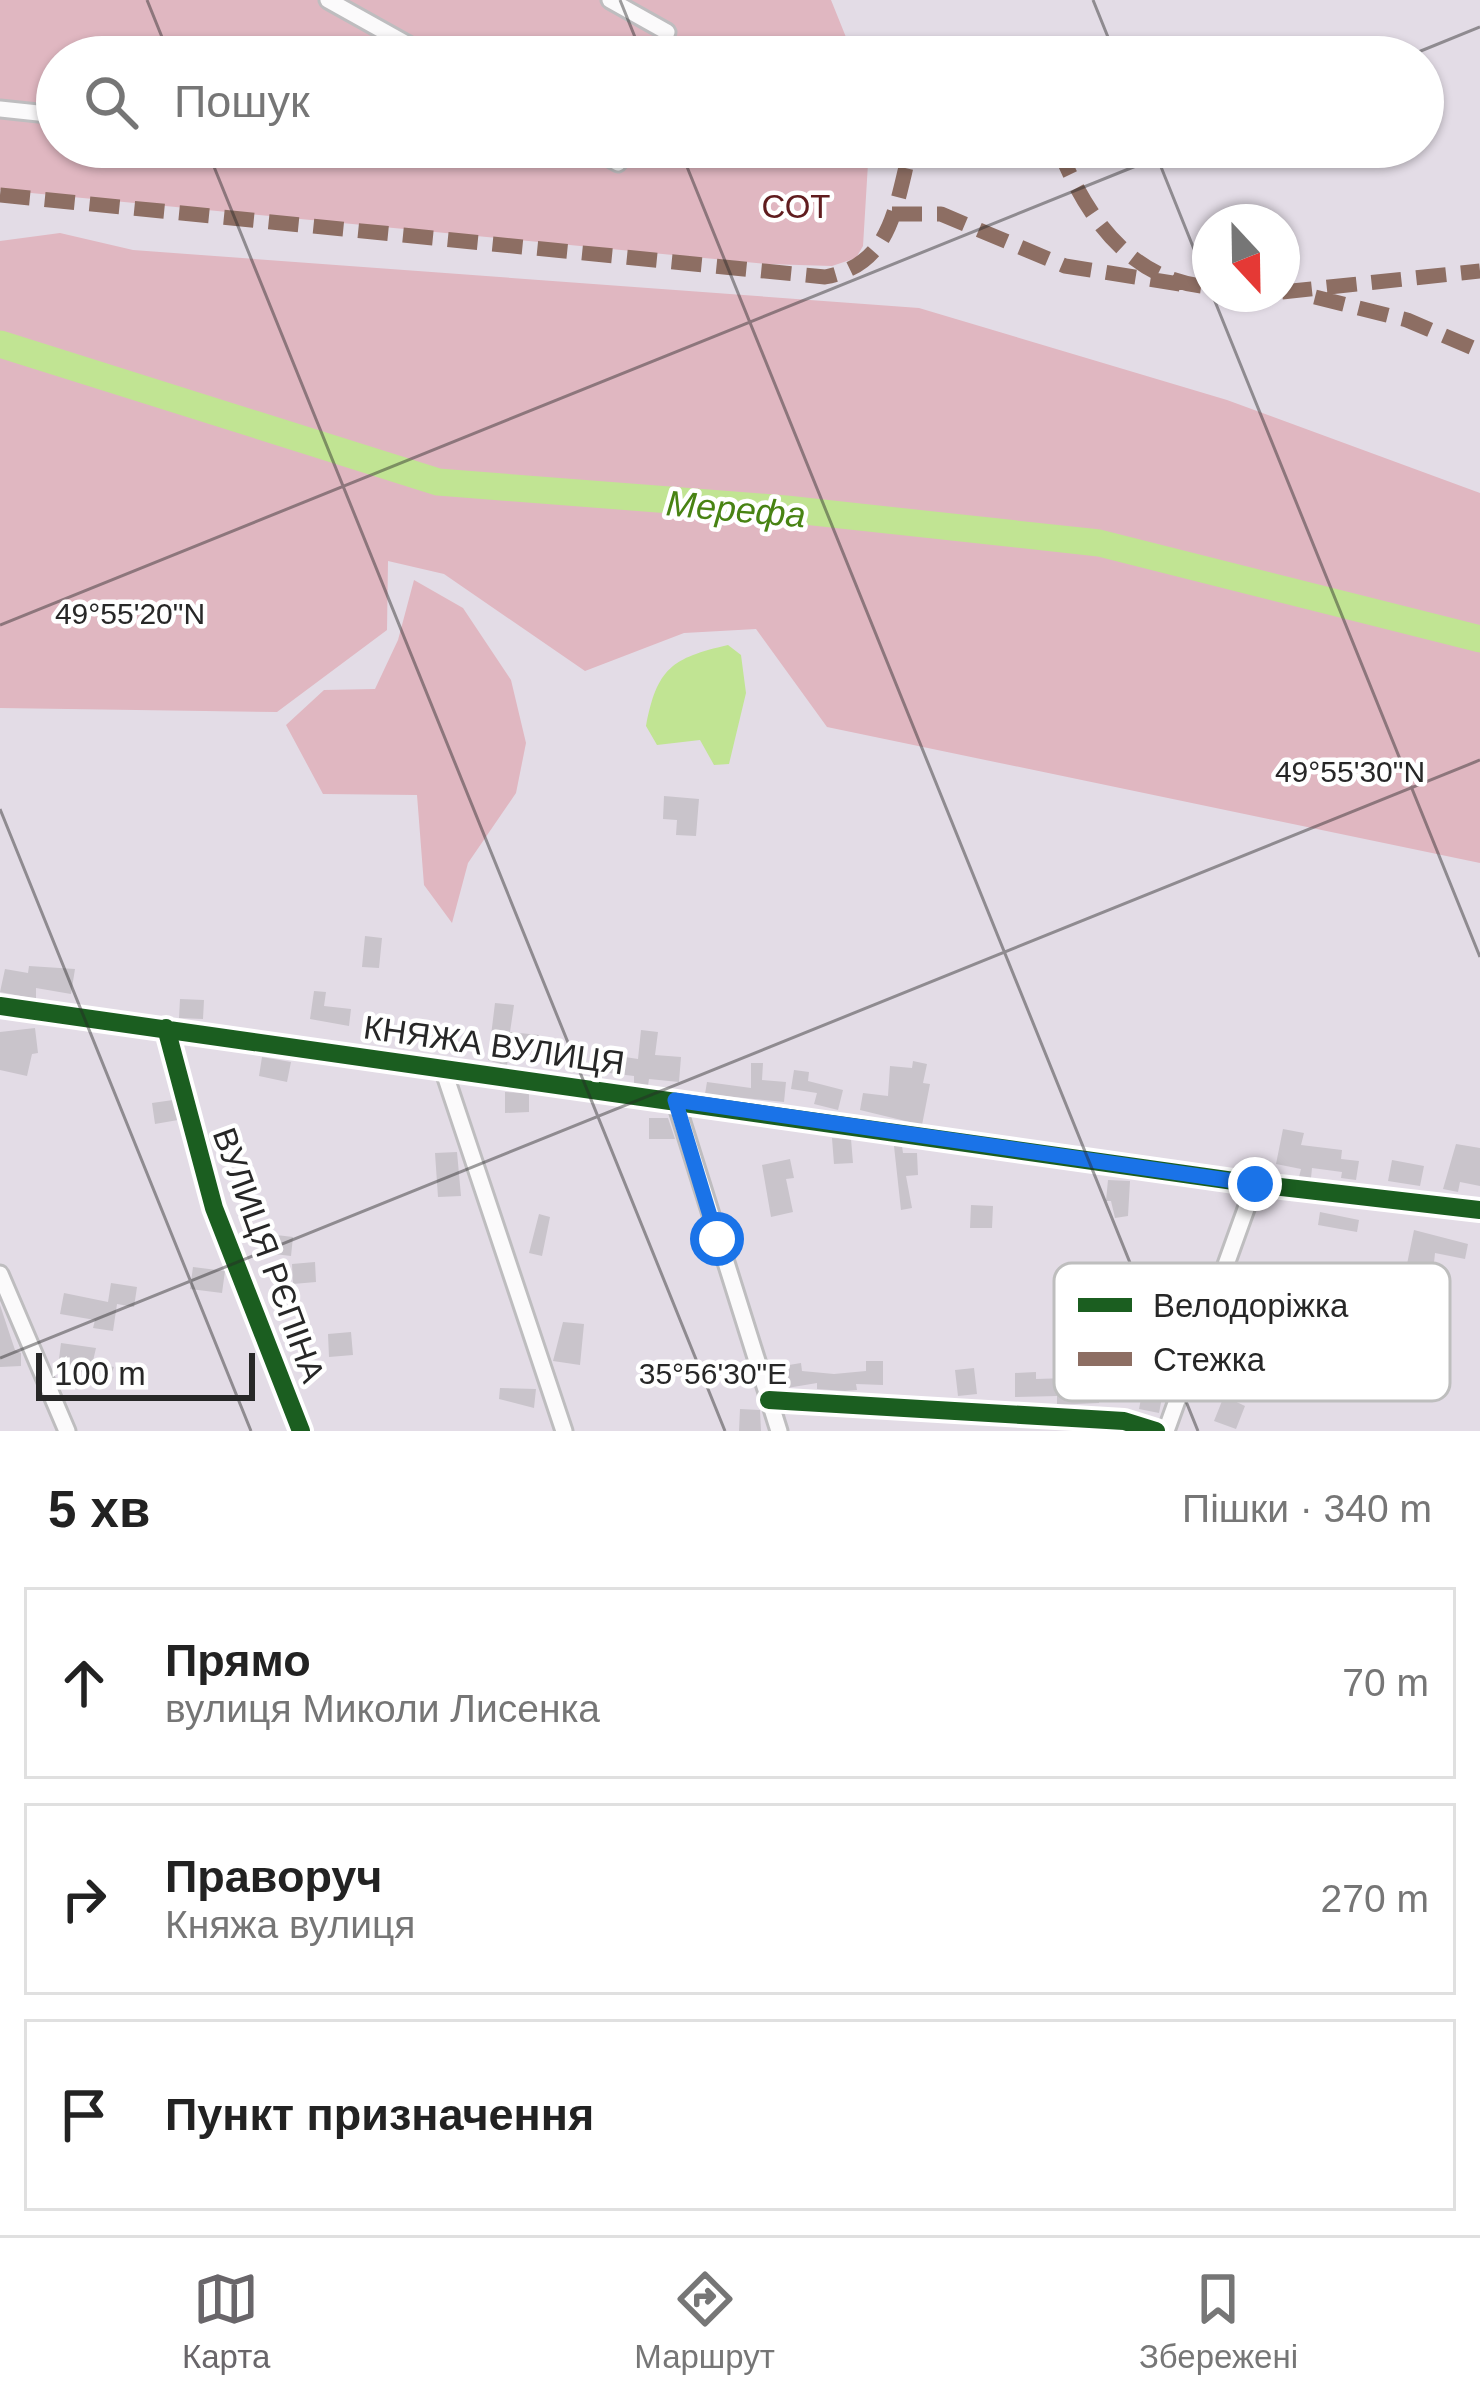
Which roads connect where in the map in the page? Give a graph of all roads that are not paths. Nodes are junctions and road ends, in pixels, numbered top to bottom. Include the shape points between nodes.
1 (328, 0) edge
2 (610, 0) edge
3 (667, 32) dead end
4 (392, 36) edge
5 (0, 109) edge
6 (36, 113) edge
7 (0, 1006) edge
8 (166, 1028) junction
9 (443, 1069) junction
10 (675, 1100) junction
11 (1255, 1184) junction
12 (1480, 1210) edge
13 (1227, 1263) edge
14 (0, 1274) edge
15 (769, 1400) junction
16 (1177, 1401) edge
17 (67, 1431) edge
18 (301, 1431) edge
19 (564, 1431) edge
20 (778, 1431) edge
21 (1156, 1431) edge
22 (1166, 1431) edge

1 - 4 street
2 - 3 street
5 - 6 street
7 - 8 street, КНЯЖА ВУЛИЦЯ
8 - 9 street, КНЯЖА ВУЛИЦЯ
8 - 18 street, ВУЛИЦЯ РЄПІНА via 214,1208
9 - 10 street, КНЯЖА ВУЛИЦЯ
9 - 19 street
10 - 11 street, КНЯЖА ВУЛИЦЯ
10 - 15 street
11 - 12 street, КНЯЖА ВУЛИЦЯ
11 - 13 street
14 - 17 street
15 - 20 street
15 - 21 street via 1124,1421
16 - 22 street

